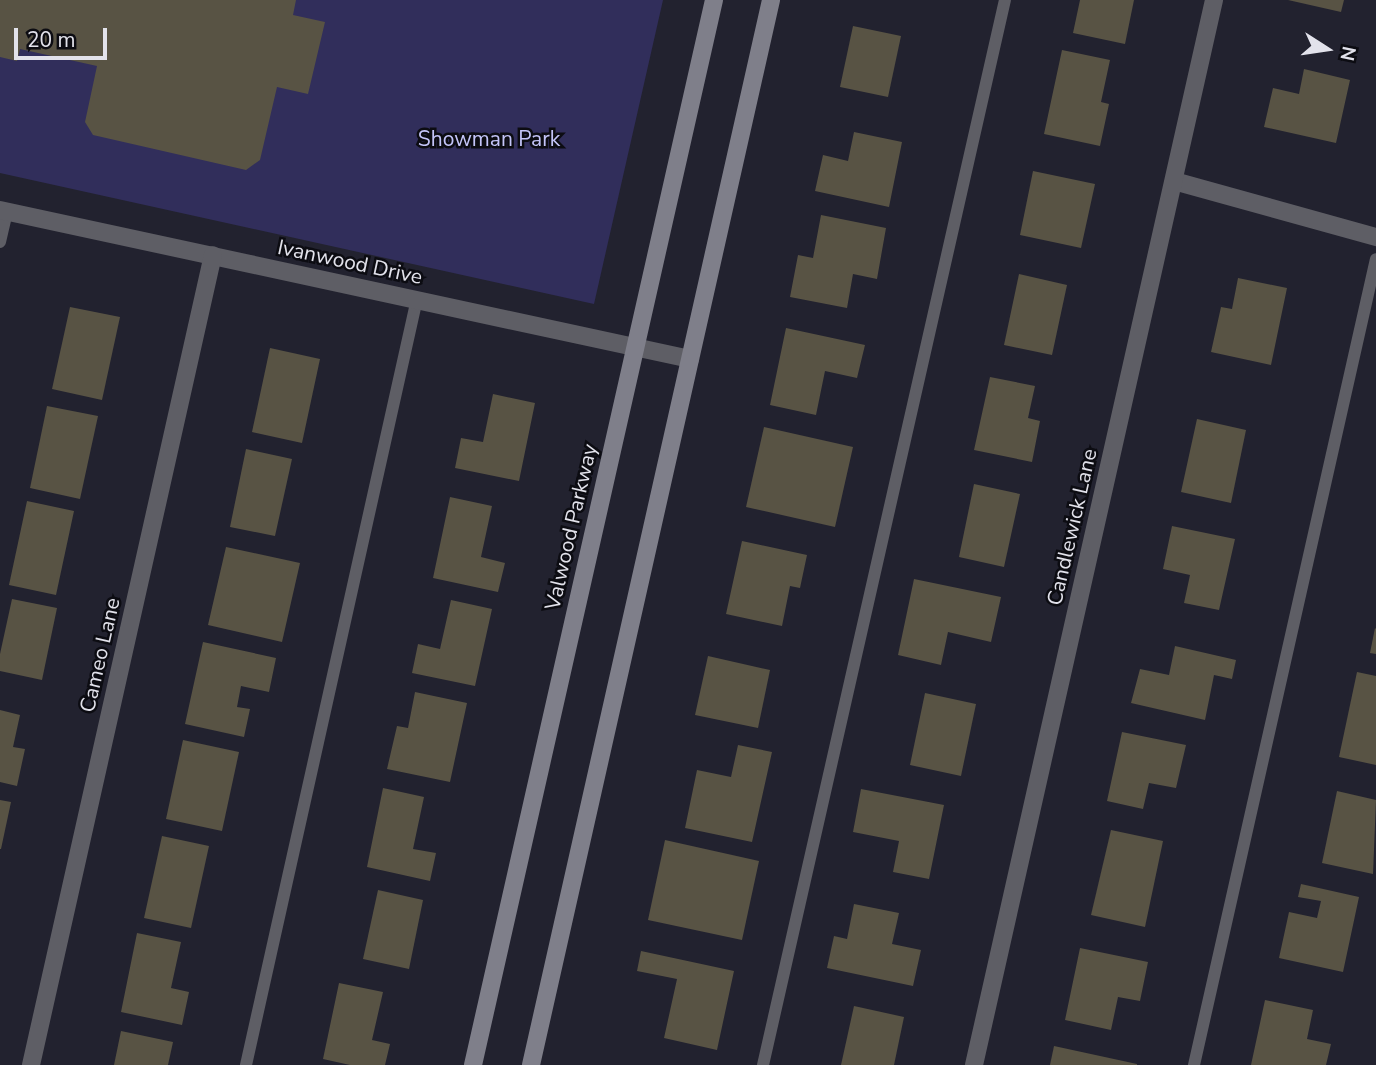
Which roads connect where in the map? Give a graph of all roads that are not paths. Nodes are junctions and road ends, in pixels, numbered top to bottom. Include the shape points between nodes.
1 (714, 0) edge
2 (771, 0) edge
3 (1004, 0) edge
4 (1214, 0) edge
5 (1174, 181) junction
6 (4, 211) edge
7 (1376, 237) edge
8 (0, 242) edge
9 (214, 255) junction
10 (1376, 259) edge
11 (417, 299) junction
12 (636, 347) junction
13 (690, 359) junction
14 (31, 1065) edge
15 (246, 1065) edge
16 (473, 1065) edge
17 (531, 1065) edge
18 (763, 1065) edge
19 (974, 1065) edge
20 (1194, 1065) edge

1 - 12 main road, Valwood Parkway
2 - 13 main road
3 - 18 lane
4 - 5 street, Candlewick Lane
5 - 7 street
5 - 19 street, Candlewick Lane
6 - 8 lane
6 - 9 street, Ivanwood Drive
9 - 11 street, Ivanwood Drive
9 - 14 street, Cameo Lane
10 - 20 lane
11 - 12 street, Ivanwood Drive
11 - 15 lane
12 - 13 street, Ivanwood Drive
12 - 16 main road, Valwood Parkway
13 - 17 main road

